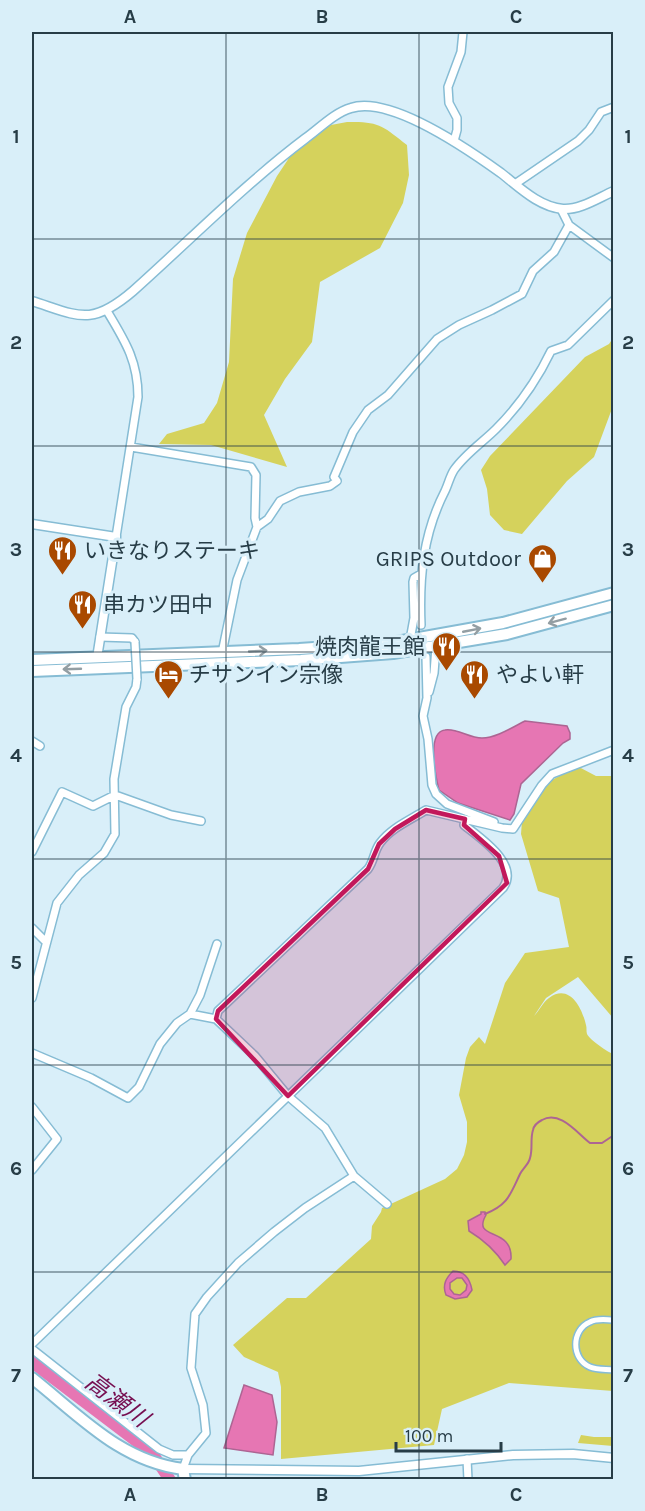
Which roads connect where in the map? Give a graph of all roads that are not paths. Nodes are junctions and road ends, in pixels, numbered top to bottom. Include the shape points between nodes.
1 (464, 32) edge
2 (614, 107) edge
3 (454, 141) junction
4 (514, 184) junction
5 (614, 191) edge
6 (561, 209) junction
7 (569, 225) junction
8 (614, 258) edge
9 (614, 300) edge
10 (32, 301) edge
11 (107, 311) junction
12 (131, 447) junction
13 (32, 524) edge
14 (257, 527) junction
15 (116, 537) junction
16 (421, 574) junction
17 (614, 593) edge
18 (614, 605) edge
19 (421, 624) dead end
20 (100, 637) junction
21 (410, 640) junction
22 (436, 647) junction
23 (222, 653) junction
24 (426, 657) dead end
25 (97, 658) junction
26 (32, 660) edge
27 (32, 670) edge
28 (427, 698) junction
29 (32, 741) edge
30 (40, 746) dead end
31 (614, 750) edge
32 (113, 796) junction
33 (465, 819) junction
34 (201, 821) dead end
35 (502, 828) junction
36 (32, 852) edge
37 (32, 928) edge
38 (46, 942) junction
39 (217, 944) dead end
40 (32, 998) edge
41 (190, 1014) junction
42 (216, 1019) junction
43 (32, 1053) edge
44 (288, 1096) junction
45 (32, 1107) edge
46 (32, 1170) edge
47 (354, 1176) junction
48 (387, 1204) dead end
49 (614, 1320) edge
50 (32, 1344) edge
51 (32, 1349) edge
52 (614, 1370) edge
53 (32, 1378) edge
54 (188, 1455) junction
55 (614, 1458) edge
56 (467, 1459) junction
57 (184, 1474) edge
58 (468, 1479) edge

1 - 3 street via 448,87 449,103 457,118
2 - 4 street via 601,112 584,136
3 - 4 street
3 - 11 street via 388,108 365,104 349,108 284,154
4 - 6 street via 548,206
5 - 6 street via 581,206
6 - 7 street
7 - 8 street
7 - 14 street via 554,252 533,272 522,294 437,339 388,395 368,410 346,448 334,477 337,481 280,501
9 - 16 street via 568,345 551,351 533,384 497,428 453,470 433,515
10 - 11 street via 80,315
11 - 12 street via 125,340 137,376
12 - 14 street via 251,467 256,475
12 - 15 street
13 - 15 street
14 - 23 street via 237,580
15 - 20 street
16 - 19 street
16 - 21 street via 413,582
21 -> 17 main road via 503,623
18 -> 22 main road via 507,634
20 - 25 street
20 - 32 street, bridge via 135,642 136,687 126,707
23 -> 21 main road
22 -> 27 main road via 347,657
22 - 28 street
23 - 25 main road
24 - 28 street
25 - 26 main road
28 - 35 street via 423,716 436,794 447,804
29 - 30 street
31 - 35 street via 552,774 513,829
32 - 34 street
32 - 36 street via 93,806 62,792
32 - 38 street via 112,841 57,903
33 - 35 street
33 - 42 street via 426,810 395,829 379,844 368,869 218,1011
33 - 44 street via 464,825 499,856 508,872 507,883
37 - 38 street
38 - 40 street
39 - 41 street
41 - 42 street
41 - 43 street via 160,1044 139,1087 128,1098
42 - 44 street via 255,1056
44 - 47 street via 325,1128
44 - 50 street
45 - 46 street via 57,1139
47 - 48 street
47 - 54 street via 305,1208 238,1263 195,1314 191,1368 203,1405 206,1433
49 - 52 street via 588,1322 578,1334 576,1346 580,1359 590,1367
51 - 54 street via 159,1449 173,1455
53 - 57 main road via 123,1450
54 - 57 street
55 - 56 street via 573,1454
56 - 57 street via 359,1471
56 - 58 street

